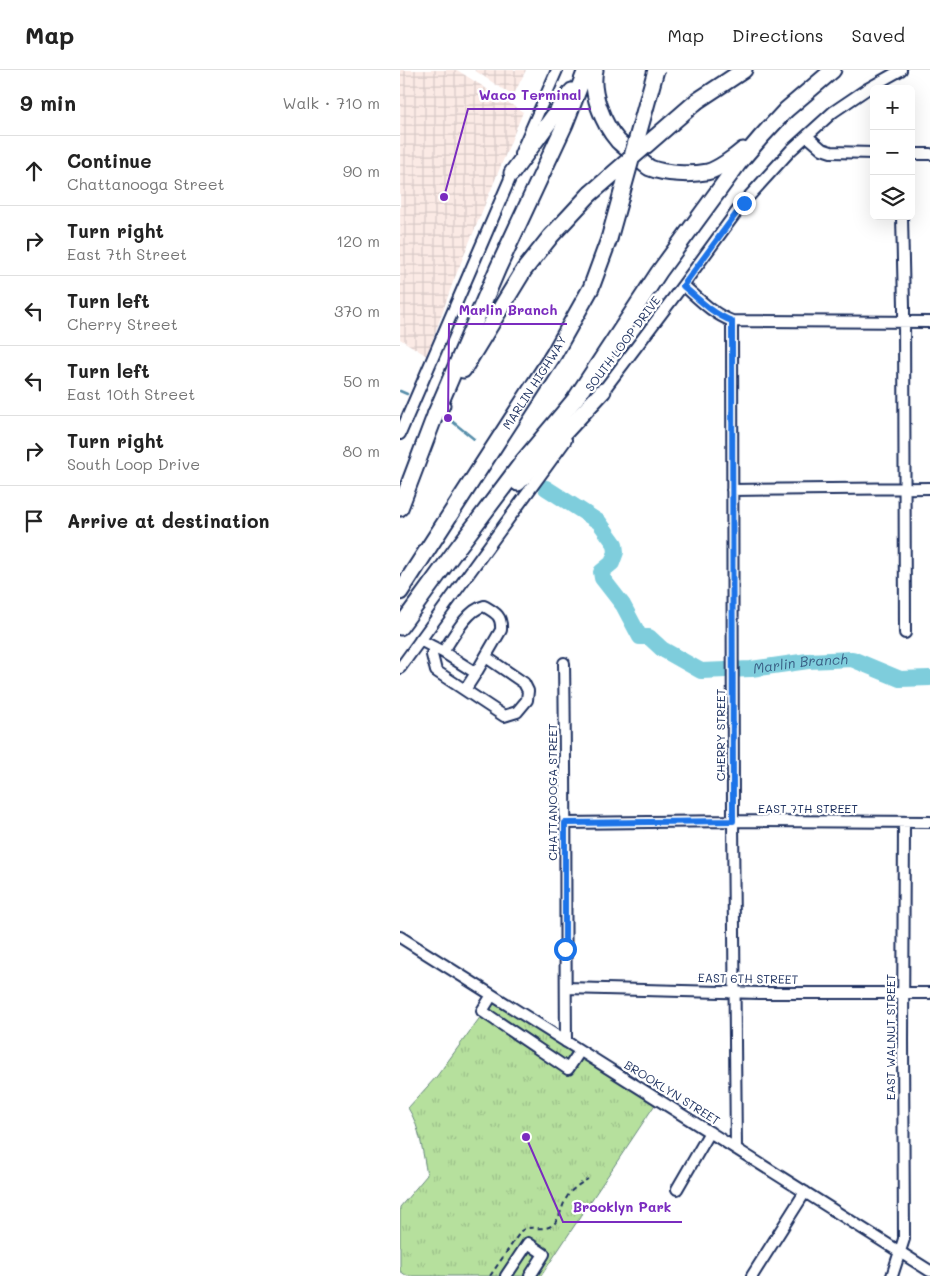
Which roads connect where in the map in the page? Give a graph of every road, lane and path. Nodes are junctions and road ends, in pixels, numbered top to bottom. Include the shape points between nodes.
1 (557, 70) edge
2 (656, 70) edge
3 (744, 70) edge
4 (833, 70) edge
5 (901, 70) edge
6 (588, 72) edge
7 (806, 136) junction
8 (761, 137) junction
9 (870, 153) edge
10 (915, 154) edge
11 (930, 154) edge
12 (512, 173) junction
13 (902, 220) edge
14 (683, 286) junction
15 (732, 321) junction
16 (904, 322) junction
17 (930, 322) edge
18 (603, 391) junction
19 (436, 413) junction
20 (400, 434) edge
21 (905, 488) junction
22 (930, 488) edge
23 (732, 490) junction
24 (402, 503) edge
25 (456, 550) junction
26 (400, 592) edge
27 (400, 627) edge
28 (905, 633) dead end
29 (420, 640) junction
30 (439, 650) junction
31 (486, 657) junction
32 (564, 663) dead end
33 (400, 668) edge
34 (476, 673) junction
35 (465, 690) junction
36 (733, 821) junction
37 (904, 822) junction
38 (930, 822) edge
39 (565, 823) junction
40 (400, 937) edge
41 (566, 988) junction
42 (735, 992) junction
43 (903, 993) junction
44 (930, 993) edge
45 (492, 995) junction
46 (566, 1042) junction
47 (580, 1051) junction
48 (710, 1132) junction
49 (736, 1148) junction
50 (588, 1179) dead end
51 (677, 1188) dead end
52 (805, 1192) junction
53 (900, 1252) junction
54 (930, 1271) edge
55 (490, 1276) edge
56 (506, 1276) edge
57 (530, 1276) edge
58 (752, 1276) edge
59 (892, 1276) edge

1 - 12 street
2 - 26 highway, MARLIN HIGHWAY, bridge via 610,240 591,288 554,354
3 - 19 highway, bridge via 697,101 590,194 551,236 524,270
4 - 8 highway via 786,110
5 - 7 street, SOUTH LOOP DRIVE via 833,112
6 - 8 highway via 594,75 596,100 604,120 618,141 649,167 687,174 709,172
6 - 12 highway
6 - 19 highway
7 - 9 street via 831,152
7 - 14 street, SOUTH LOOP DRIVE via 744,203
8 - 25 highway via 659,272 576,398
10 - 11 street
12 - 20 street
13 - 16 street
14 - 15 street via 713,312
14 - 18 street, SOUTH LOOP DRIVE
15 - 16 street
15 - 23 street, CHERRY STREET
16 - 17 street
16 - 21 street
18 - 25 highway
18 - 29 street, SOUTH LOOP DRIVE
19 - 24 highway
21 - 22 street
21 - 23 street
21 - 28 street
23 - 36 street, CHERRY STREET
25 - 27 highway
29 - 30 street
29 - 33 street, SOUTH LOOP DRIVE
30 - 31 street via 464,621 484,606 497,614 501,622 501,630
30 - 34 street
30 - 35 street via 432,655 436,671
31 - 34 street
31 - 35 street via 524,683 528,691 527,700 517,712 504,716
32 - 39 street, CHATTANOOGA STREET
34 - 35 street
36 - 37 street, EAST 7TH STREET
36 - 39 street, EAST 7TH STREET
36 - 42 street, CHERRY STREET
37 - 38 street, EAST 7TH STREET
37 - 43 street, EAST WALNUT STREET
39 - 41 street, CHATTANOOGA STREET
40 - 45 street, BROOKLYN STREET
41 - 42 street, EAST 6TH STREET
41 - 46 street, CHATTANOOGA STREET
42 - 43 street, EAST 6TH STREET
42 - 49 street, CHERRY STREET
43 - 44 street, EAST 6TH STREET
43 - 53 street, EAST WALNUT STREET via 904,1239
45 - 46 street, BROOKLYN STREET
45 - 47 street via 482,1011 568,1069
46 - 47 street, BROOKLYN STREET
47 - 48 street, BROOKLYN STREET
48 - 49 street, BROOKLYN STREET
48 - 51 street
49 - 52 street, BROOKLYN STREET
50 - 55 path via 569,1193 555,1223 540,1229 521,1230
52 - 53 street, BROOKLYN STREET
52 - 58 street
53 - 54 street, BROOKLYN STREET
53 - 59 street, EAST WALNUT STREET
56 - 57 street via 528,1243 544,1254

